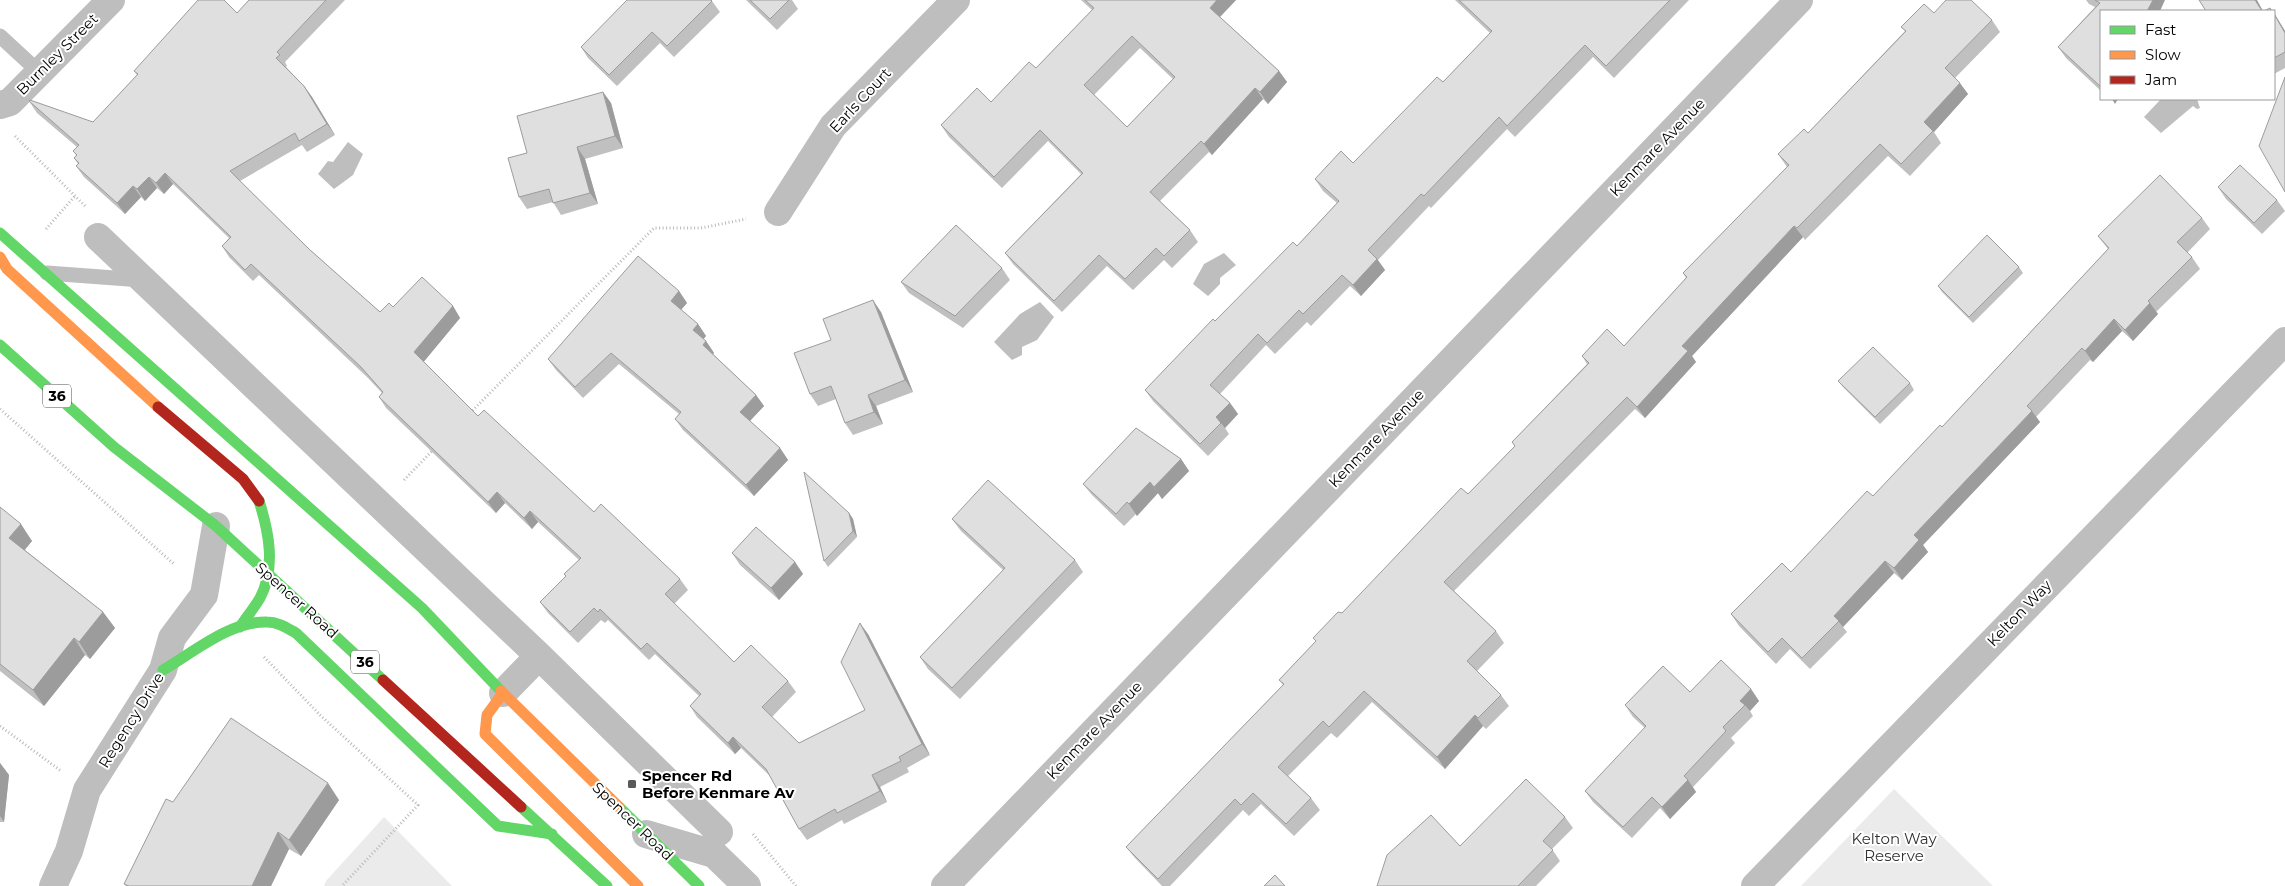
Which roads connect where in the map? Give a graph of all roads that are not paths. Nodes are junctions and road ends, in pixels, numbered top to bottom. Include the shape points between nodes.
1 (111, 0) edge
2 (956, 0) edge
3 (1799, 0) edge
4 (0, 36) edge
5 (39, 72) junction
6 (0, 105) edge
7 (778, 212) road end
8 (0, 233) edge
9 (98, 237) dead end
10 (0, 257) edge
11 (43, 273) junction
12 (143, 280) junction
13 (2285, 341) edge
14 (0, 345) edge
15 (216, 526) junction
16 (266, 572) junction
17 (240, 627) junction
18 (539, 656) junction
19 (163, 670) junction
20 (503, 693) junction
21 (719, 832) dead end
22 (552, 834) junction
23 (646, 834) junction
24 (943, 883) edge
25 (53, 886) edge
26 (607, 886) edge
27 (638, 886) edge
28 (699, 886) edge
29 (747, 886) edge
30 (1755, 886) edge

1 - 5 street, Burnley Street
2 - 7 street, Earls Court via 832,126
3 - 24 street, Kenmare Avenue
4 - 5 lane
5 - 6 street, Burnley Street via 10,102
8 - 11 main road, Spencer Road
9 - 12 street
10 - 16 main road via 7,269 138,390 243,479 259,500 268,530 270,551
11 - 12 lane
11 - 20 main road, Spencer Road via 422,608
12 - 18 street
13 - 30 street, Kelton Way
14 - 15 main road, Spencer Road / 36 via 114,447
15 - 16 main road, Spencer Road / 36
15 - 19 street, Regency Drive via 204,595 172,638
16 - 17 main road via 260,598
16 - 22 main road, Spencer Road / 36
17 - 19 main road
17 - 22 main road via 266,622 282,625 296,633 498,826
18 - 20 street
18 - 21 street
19 - 25 street, Regency Drive via 87,790 69,850
20 - 23 main road, Spencer Road
20 - 27 main road via 487,715 485,734
22 - 26 main road, Spencer Road / 36
23 - 28 main road, Spencer Road
23 - 29 street via 714,854

